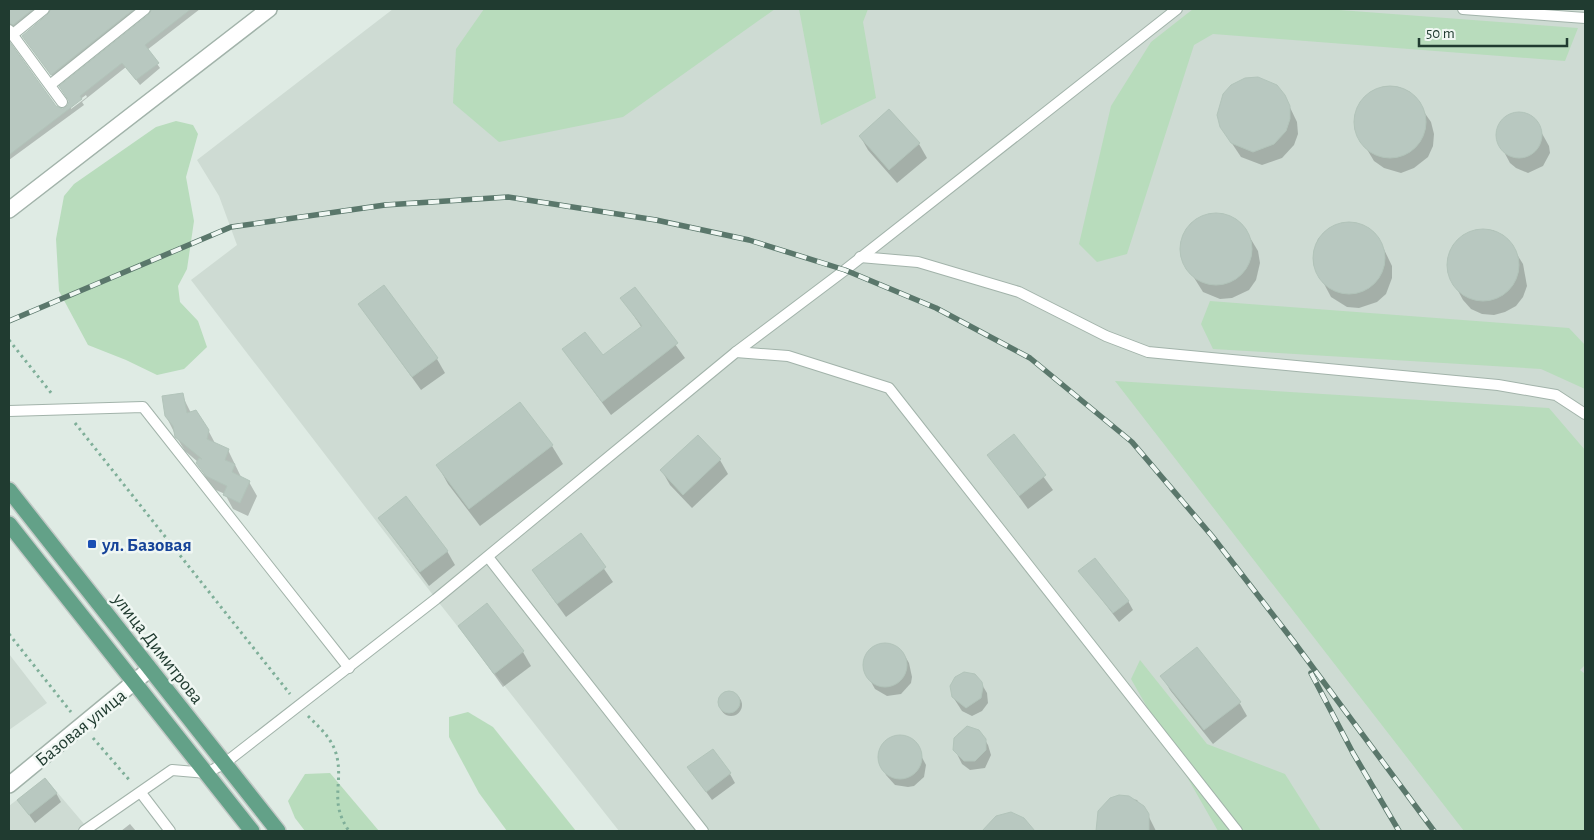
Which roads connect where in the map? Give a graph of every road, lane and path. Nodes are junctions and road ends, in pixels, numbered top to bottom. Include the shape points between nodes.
1 (44, 9) edge
2 (145, 9) edge
3 (269, 9) edge
4 (1176, 9) edge
5 (1463, 9) edge
6 (1585, 18) edge
7 (10, 32) edge
8 (50, 85) junction
9 (62, 102) dead end
10 (9, 210) edge
11 (860, 257) junction
12 (9, 340) edge
13 (736, 352) junction
14 (63, 408) junction
15 (9, 411) edge
16 (1585, 414) edge
17 (9, 490) edge
18 (9, 524) edge
19 (488, 556) junction
20 (349, 668) junction
21 (150, 669) junction
22 (134, 683) junction
23 (300, 707) junction
24 (225, 763) junction
25 (207, 773) junction
26 (9, 785) edge
27 (140, 793) junction
28 (84, 831) edge
29 (170, 831) edge
30 (252, 831) edge
31 (278, 831) edge
32 (349, 831) edge
33 (702, 831) edge
34 (1237, 831) edge

1 - 7 lane
2 - 8 lane
3 - 10 street
4 - 11 lane
5 - 6 lane
7 - 8 lane
8 - 9 lane
11 - 13 lane
11 - 16 lane via 918,262 1020,292 1106,336 1148,352 1498,385 1556,395
12 - 14 path
13 - 19 lane
13 - 34 lane via 788,356 889,388
14 - 15 lane
14 - 20 lane via 144,407
14 - 23 path
17 - 21 main road, улица Димитрова
18 - 22 main road
19 - 20 lane
19 - 33 lane
20 - 23 lane
21 - 22 street, Базовая улица
21 - 24 main road, улица Димитрова
22 - 25 main road
22 - 26 street, Базовая улица
23 - 24 lane
23 - 32 path via 332,743 337,757 340,818
24 - 25 lane
24 - 31 main road, улица Димитрова
25 - 27 lane via 172,770
25 - 30 main road
27 - 28 lane
27 - 29 lane

